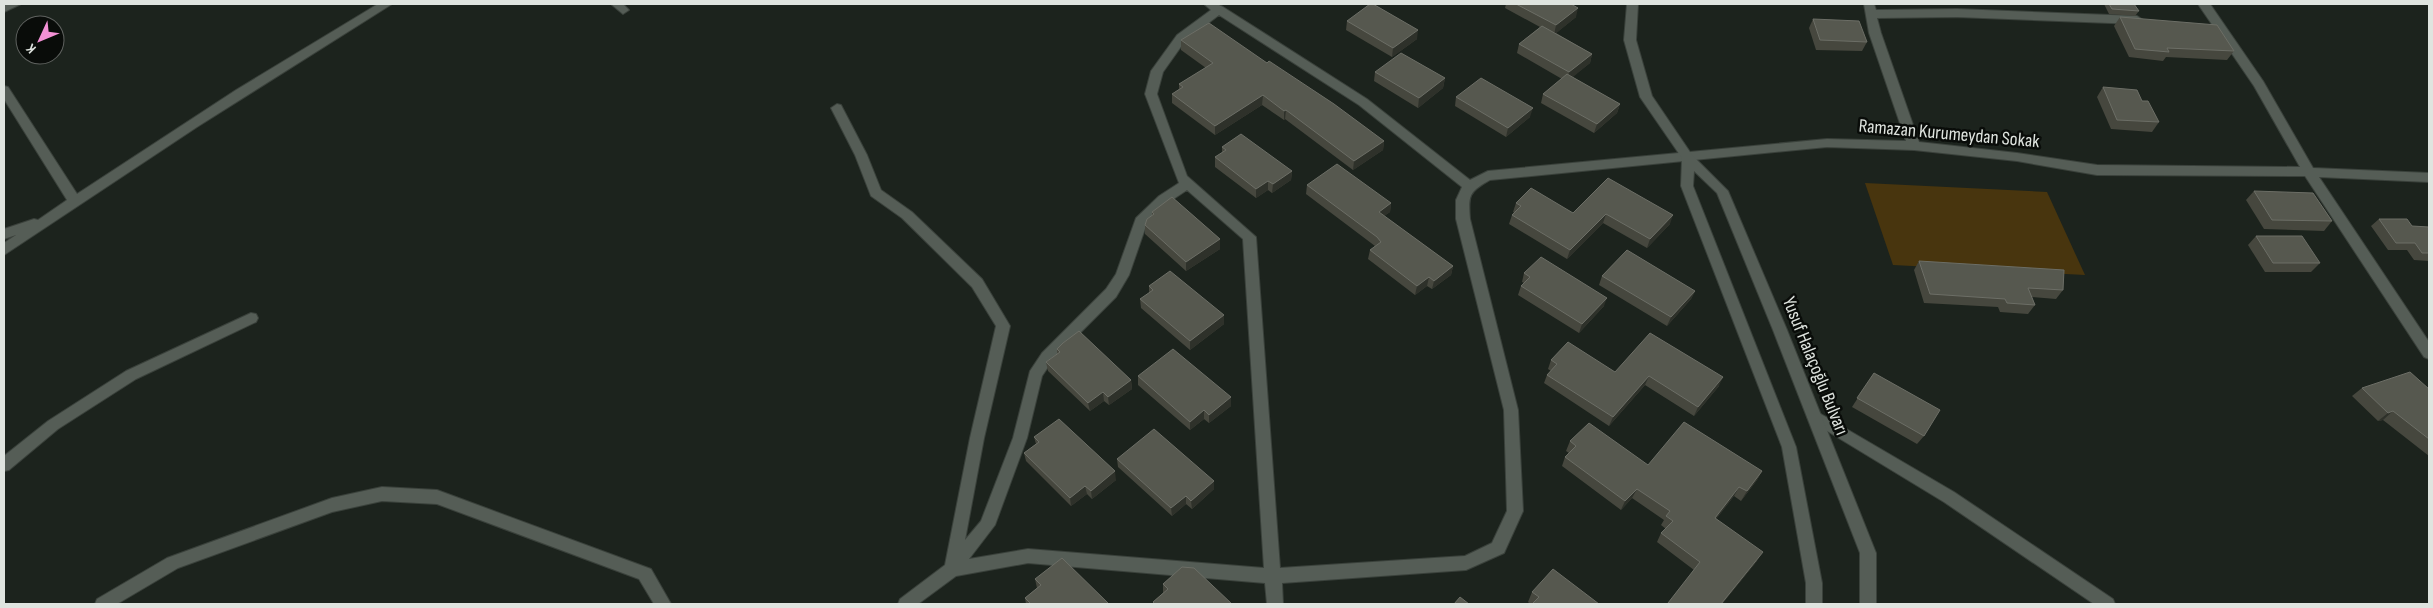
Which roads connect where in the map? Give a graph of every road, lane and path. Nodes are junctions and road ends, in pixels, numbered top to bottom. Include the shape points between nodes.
1 (16, 4) edge
2 (386, 4) edge
3 (1632, 4) edge
4 (2204, 4) edge
5 (1214, 7) edge
6 (4, 8) edge
7 (1870, 9) edge
8 (2151, 20) edge
9 (2200, 25) edge
10 (2220, 27) junction
11 (4, 90) edge
12 (838, 108) dead end
13 (1914, 146) junction
14 (1688, 158) junction
15 (2310, 172) junction
16 (2429, 177) edge
17 (1188, 183) junction
18 (1468, 186) junction
19 (75, 202) junction
20 (47, 221) junction
21 (4, 234) edge
22 (4, 250) edge
23 (251, 318) dead end
24 (2427, 348) edge
25 (1814, 416) junction
26 (4, 465) edge
27 (952, 569) junction
28 (1273, 576) junction
29 (103, 604) edge
30 (664, 604) edge
31 (906, 604) edge
32 (1275, 604) edge
33 (1814, 604) edge
34 (1868, 604) edge
35 (2107, 604) edge

1 - 6 street
2 - 19 street via 274,70
3 - 14 street, Yusuf Halaçoğlu Bulvarı via 1630,40 1646,97
4 - 10 street
5 - 17 street via 1181,38 1157,71 1151,94 1182,178
5 - 18 street via 1363,102
7 - 8 street
7 - 13 street
9 - 10 street
10 - 15 street via 2259,84
11 - 19 street
12 - 27 street via 876,193 907,215 977,283 1003,326
13 - 14 street, Ramazan Kurumeydan Sokak via 1827,143
13 - 15 street, Ramazan Kurumeydan Sokak via 2097,170
14 - 18 street, Ramazan Kurumeydan Sokak via 1488,176
14 - 25 street, Yusuf Halaçoğlu Bulvarı via 1722,191
14 - 33 street via 1687,186 1790,447 1814,583
15 - 16 street, Ramazan Kurumeydan Sokak
15 - 24 street
17 - 27 street via 1164,199 1141,222 1122,275 1111,293 1047,356 1035,375 1020,438 987,525
17 - 28 street via 1248,237
18 - 28 street via 1462,200 1463,219 1512,410 1515,511 1498,548 1466,563
19 - 20 street
20 - 21 street
20 - 22 street
23 - 26 street via 131,375 53,425
25 - 34 street, Yusuf Halaçoğlu Bulvarı via 1868,553
25 - 35 street via 1949,497
27 - 28 street via 1028,556
27 - 31 street
28 - 32 street
29 - 30 street via 173,563 332,505 382,494 437,497 645,574

